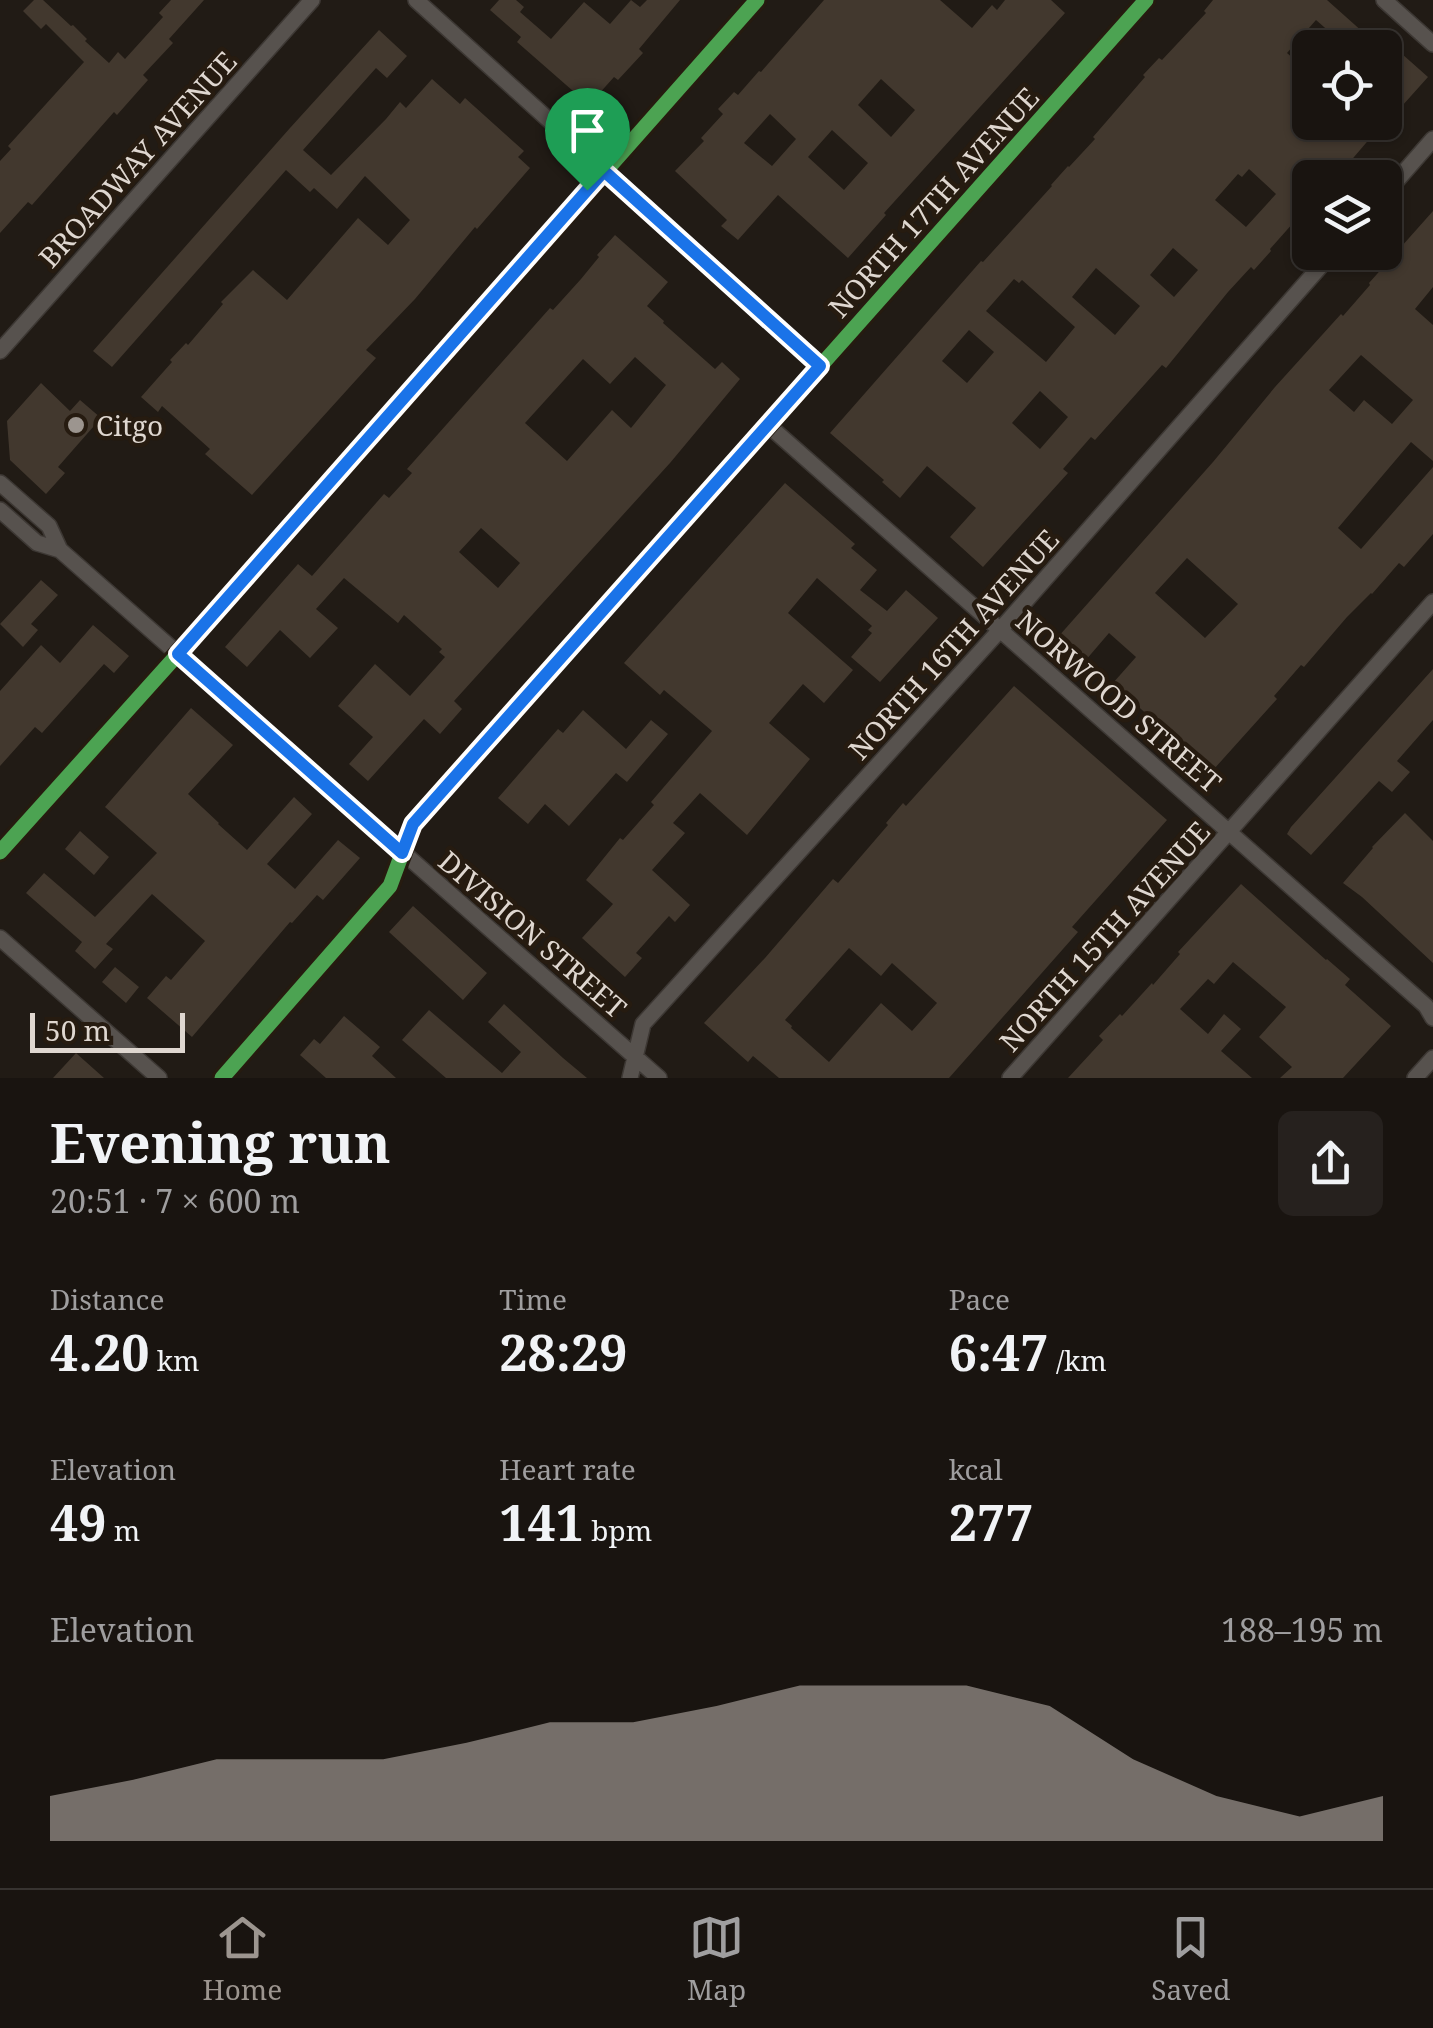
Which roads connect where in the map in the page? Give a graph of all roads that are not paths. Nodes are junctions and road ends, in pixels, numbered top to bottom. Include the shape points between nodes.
1 (312, 0) edge
2 (416, 0) edge
3 (757, 0) edge
4 (1146, 0) edge
5 (1384, 0) edge
6 (1433, 44) edge
7 (1433, 140) edge
8 (604, 171) junction
9 (1402, 175) edge
10 (1317, 270) edge
11 (0, 351) edge
12 (820, 366) junction
13 (768, 424) junction
14 (0, 483) edge
15 (0, 510) edge
16 (60, 550) junction
17 (1433, 602) edge
18 (1000, 630) junction
19 (178, 654) junction
20 (1229, 832) junction
21 (0, 852) edge
22 (402, 853) junction
23 (0, 938) edge
24 (1433, 1018) edge
25 (635, 1057) junction
26 (1433, 1058) edge
27 (159, 1078) edge
28 (222, 1078) edge
29 (630, 1078) edge
30 (659, 1078) edge
31 (1010, 1078) edge
32 (1415, 1078) edge

1 - 11 street, BROADWAY AVENUE
2 - 8 street
3 - 8 street
4 - 12 street, NORTH 17TH AVENUE
5 - 6 street
7 - 9 street
8 - 12 street
8 - 19 street
10 - 18 street, NORTH 16TH AVENUE
12 - 13 street, NORTH 17TH AVENUE
13 - 18 street, NORWOOD STREET
13 - 22 street, NORTH 17TH AVENUE via 413,824
14 - 16 street, DIVISION STREET via 49,526
15 - 16 street, DIVISION STREET via 37,543
16 - 19 street, DIVISION STREET
17 - 20 street, NORTH 15TH AVENUE
18 - 20 street, NORWOOD STREET
18 - 25 street, NORTH 16TH AVENUE via 643,1024
19 - 21 street
19 - 22 street, DIVISION STREET
20 - 24 street, NORWOOD STREET
20 - 31 street, NORTH 15TH AVENUE
22 - 25 street, DIVISION STREET
22 - 28 street, NORTH 17TH AVENUE via 390,886
23 - 27 street
25 - 29 street, NORTH 16TH AVENUE
25 - 30 street, DIVISION STREET
26 - 32 street

